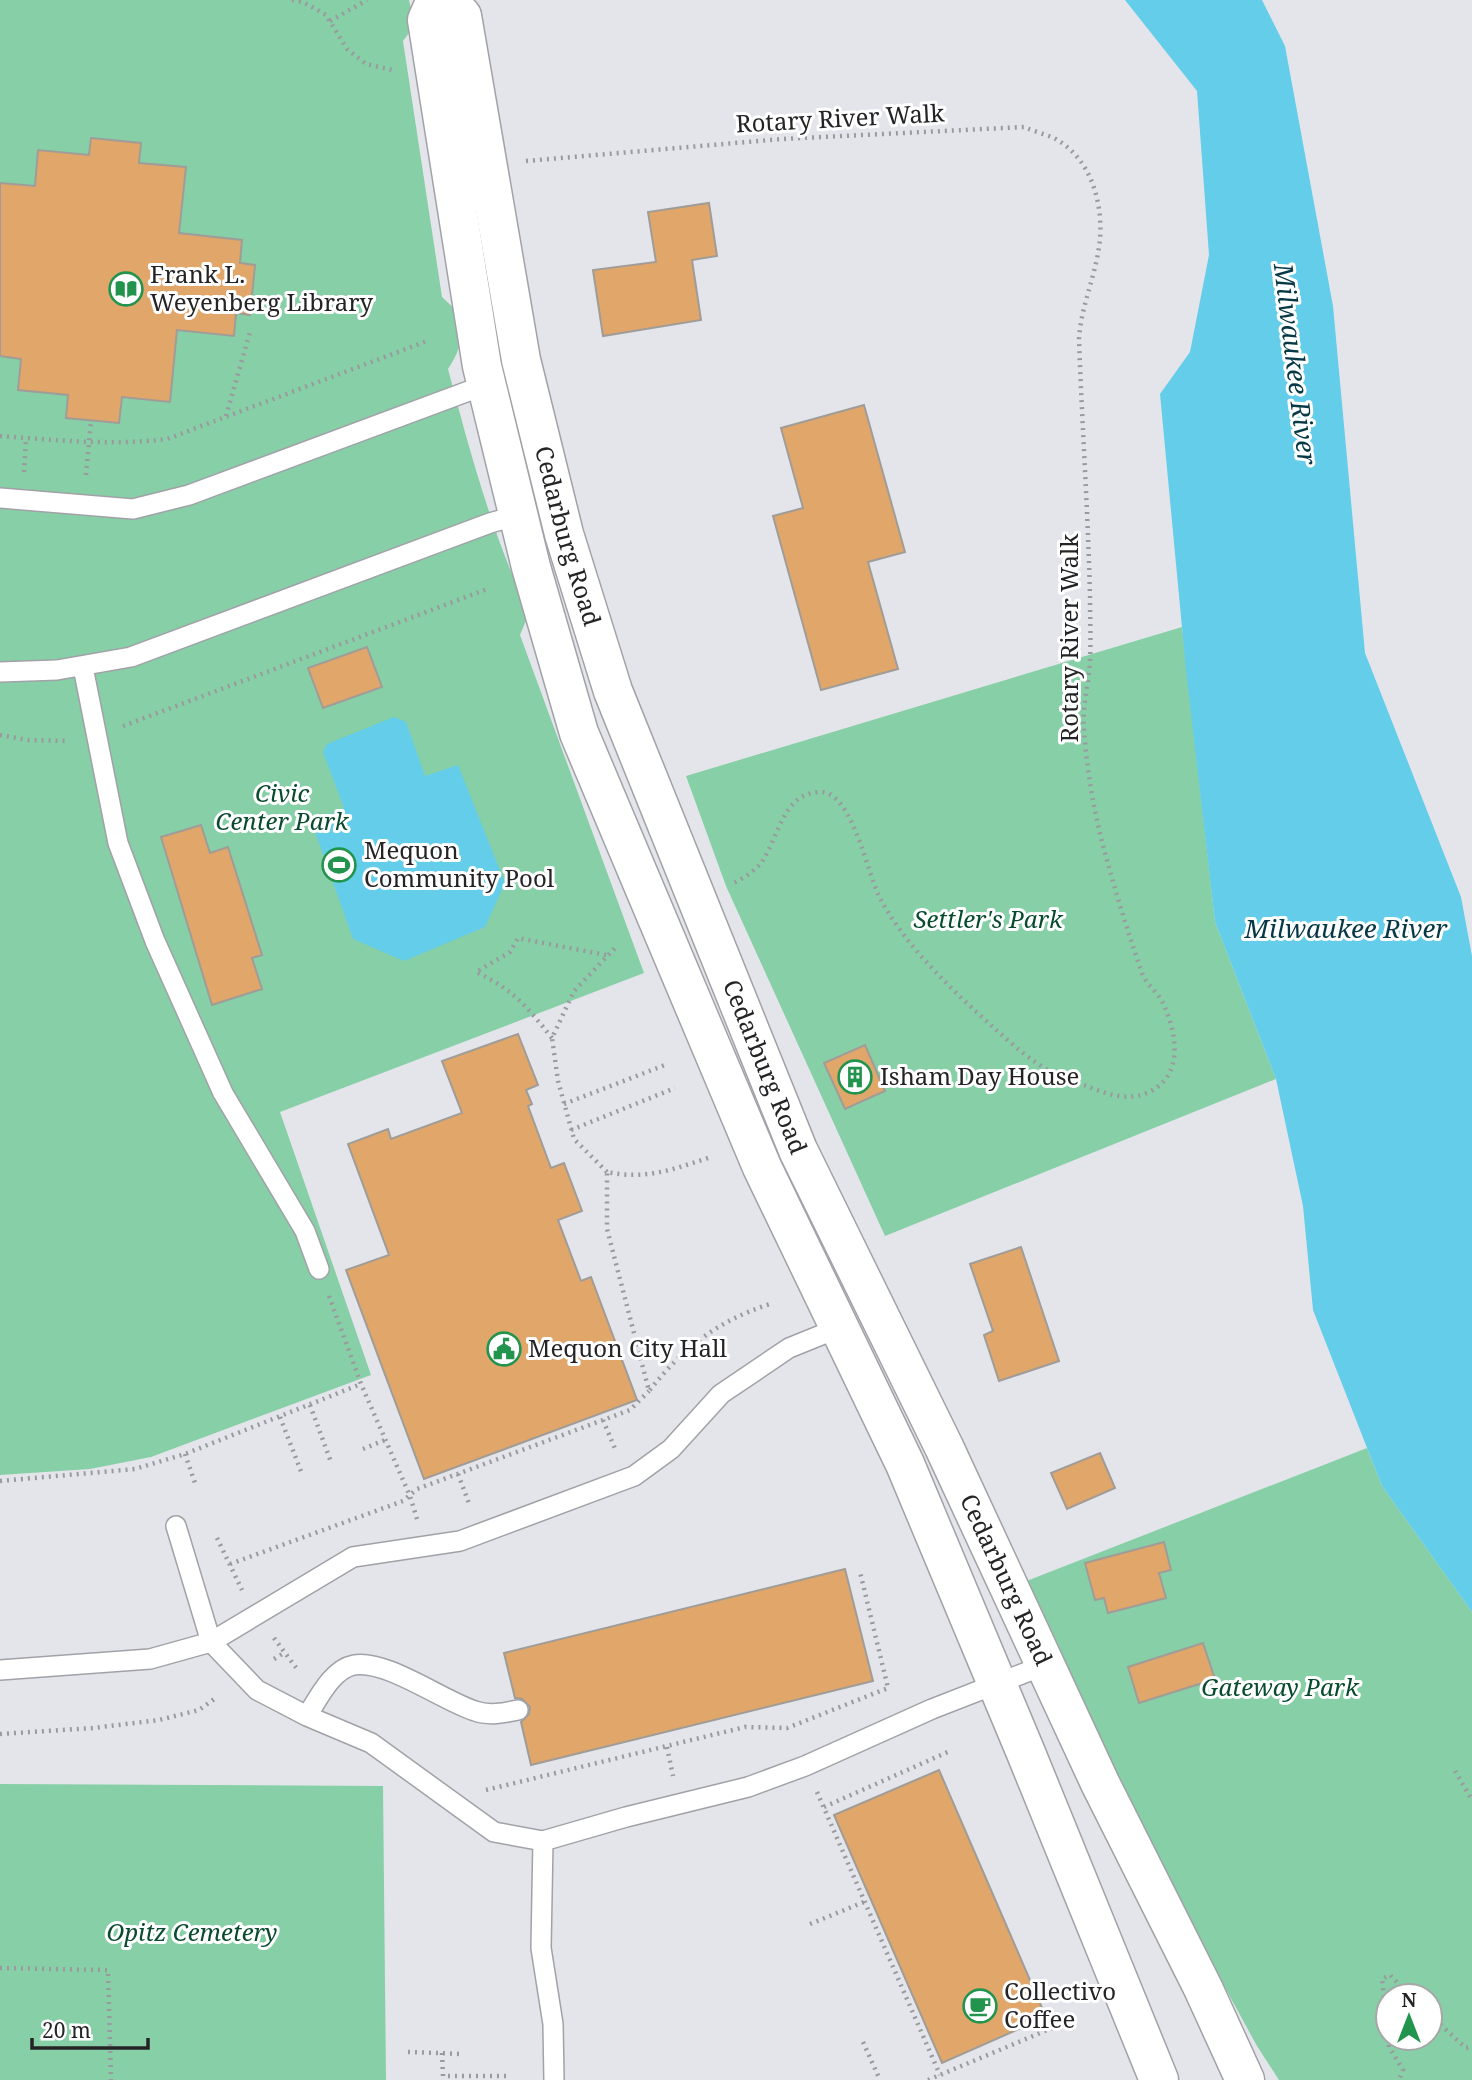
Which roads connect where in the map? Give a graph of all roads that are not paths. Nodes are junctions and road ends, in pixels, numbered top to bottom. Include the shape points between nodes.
1 (436, 0) edge
2 (447, 0) edge
3 (524, 374) junction
4 (486, 384) junction
5 (0, 498) edge
6 (557, 506) junction
7 (519, 515) junction
8 (83, 667) junction
9 (0, 672) edge
10 (319, 1269) road end
11 (877, 1312) junction
12 (839, 1328) junction
13 (176, 1525) dead end
14 (211, 1642) junction
15 (1045, 1665) junction
16 (0, 1670) edge
17 (997, 1684) junction
18 (517, 1710) dead end
19 (307, 1716) junction
20 (543, 1841) junction
21 (554, 2080) edge
22 (1159, 2080) edge
23 (1245, 2080) edge

1 - 4 main road, Cedarburg Road via 426,20
2 - 3 main road, Cedarburg Road via 462,16
3 - 4 lane
3 - 6 main road, Cedarburg Road
4 - 5 lane via 189,495 133,509
4 - 7 main road, Cedarburg Road
6 - 7 lane
6 - 11 main road, Cedarburg Road via 613,691 798,1150
7 - 8 lane via 131,657
7 - 12 main road, Cedarburg Road via 579,733 762,1167
8 - 9 lane
8 - 10 lane via 118,843 155,941 223,1093 305,1231
11 - 12 lane
11 - 15 main road, Cedarburg Road
12 - 14 lane via 789,1348 721,1394 671,1449 634,1476 460,1541 353,1558
12 - 17 main road, Cedarburg Road via 905,1464
13 - 14 lane
14 - 16 lane via 150,1659
14 - 19 lane via 257,1690
15 - 17 lane
15 - 23 main road, Cedarburg Road
17 - 20 lane via 748,1787
17 - 22 main road, Cedarburg Road
18 - 19 lane via 476,1712 378,1667 353,1665 332,1678
19 - 20 lane via 371,1742 494,1832
20 - 21 lane via 541,1948

